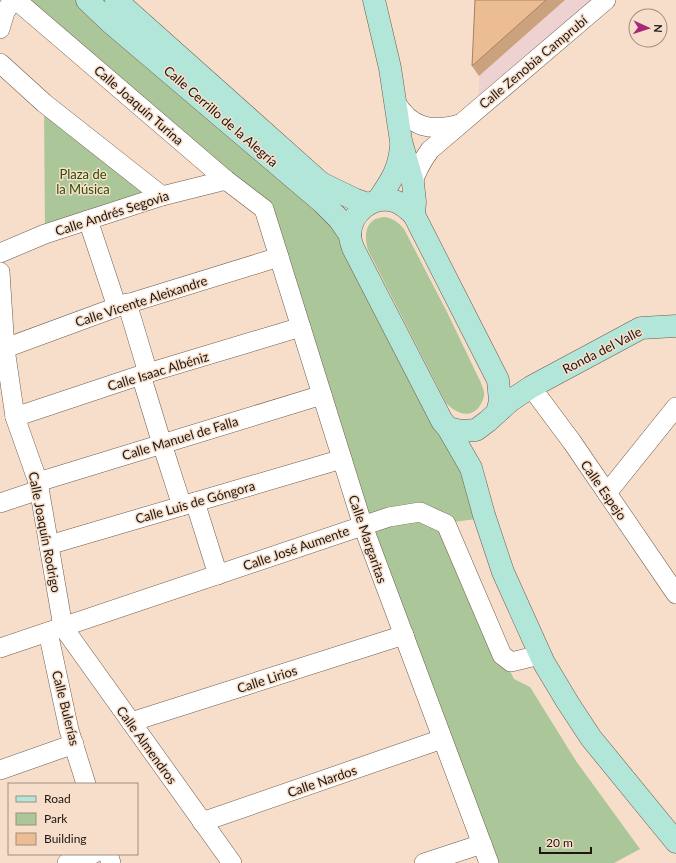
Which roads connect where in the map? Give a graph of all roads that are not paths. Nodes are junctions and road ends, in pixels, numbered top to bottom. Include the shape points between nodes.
1 (15, 0) edge
2 (87, 0) edge
3 (116, 0) edge
4 (374, 0) edge
5 (606, 0) edge
6 (0, 29) edge
7 (0, 63) edge
8 (395, 101) junction
9 (460, 124) junction
10 (401, 141) junction
11 (226, 180) junction
12 (413, 184) junction
13 (162, 196) junction
14 (373, 202) junction
15 (264, 209) joint
16 (414, 215) junction
17 (88, 220) junction
18 (350, 236) junction
19 (0, 252) edge
20 (279, 257) junction
21 (0, 272) edge
22 (122, 305) junction
23 (676, 326) edge
24 (301, 327) junction
25 (3, 350) edge
26 (145, 374) junction
27 (498, 380) junction
28 (531, 387) junction
29 (322, 394) junction
30 (676, 407) edge
31 (15, 416) junction
32 (493, 417) junction
33 (448, 428) junction
34 (162, 444) junction
35 (342, 459) junction
36 (471, 468) junction
37 (39, 486) junction
38 (607, 493) junction
39 (0, 503) edge
40 (189, 504) junction
41 (362, 526) junction
42 (49, 545) junction
43 (218, 575) junction
44 (675, 592) edge
45 (55, 630) junction
46 (404, 635) junction
47 (0, 648) edge
48 (540, 655) junction
49 (131, 722) junction
50 (442, 739) junction
51 (74, 744) junction
52 (0, 770) edge
53 (86, 783) edge
54 (202, 822) junction
55 (676, 842) edge
56 (482, 844) junction
57 (90, 855) edge
58 (66, 863) edge
59 (232, 863) edge
60 (424, 863) edge
61 (489, 863) edge

1 - 6 street via 5,12
1 - 11 street, Calle Joaquín Turina
2 - 18 street, Calle Cerrillo de la Alegría via 322,202 339,219
3 - 14 street, Calle Cerrillo de la Alegría via 322,183 354,199
4 - 8 street
5 - 9 street, Calle Zenobia Camprubí
7 - 13 street via 44,104
8 - 9 street, Calle Zenobia Camprubí via 408,118 429,128
8 - 10 street
9 - 12 street, Calle Zenobia Camprubí via 430,150 422,161
10 - 12 street
10 - 14 street via 400,160 395,173
11 - 13 street, Calle Andrés Segovia
11 - 15 street, Calle Joaquín Turina
12 - 16 street
13 - 17 street, Calle Andrés Segovia
14 - 16 street, Calle Cerrillo de la Alegría via 395,201 406,206
14 - 18 street via 359,212 353,222
15 - 20 street, Calle Margaritas
16 - 27 street
17 - 19 street, Calle Andrés Segovia
17 - 22 street
18 - 33 street, Calle Cerrillo de la Alegría via 360,263
20 - 22 street, Calle Vicente Aleixandre
20 - 24 street, Calle Margaritas
21 - 25 street, Calle Joaquín Rodrigo
22 - 25 street, Calle Vicente Aleixandre
22 - 26 street
23 - 28 street, Ronda del Valle via 641,328
24 - 26 street, Calle Isaac Albéniz
24 - 29 street, Calle Margaritas
25 - 31 street, Calle Joaquín Rodrigo
26 - 31 street, Calle Isaac Albéniz
26 - 34 street
27 - 28 street via 519,388
27 - 32 street via 500,401
28 - 32 street, Ronda del Valle via 510,400
28 - 38 street, Calle Espejo
29 - 34 street, Calle Manuel de Falla
29 - 35 street, Calle Margaritas
30 - 38 street
31 - 37 street, Calle Joaquín Rodrigo
32 - 33 street via 476,430 461,431
32 - 36 street via 480,439
33 - 36 street, Calle Cerrillo de la Alegría
34 - 37 street, Calle Manuel de Falla
34 - 40 street
35 - 40 street, Calle Luis de Góngora
35 - 41 street, Calle Margaritas
36 - 48 street, Calle Cerrillo de la Alegría via 503,572
37 - 39 street, Calle Manuel de Falla
37 - 42 street, Calle Joaquín Rodrigo
38 - 44 street, Calle Espejo
40 - 42 street, Calle Luis de Góngora
40 - 43 street
41 - 43 street, Calle José Aumente
41 - 46 street, Calle Margaritas
41 - 48 street, Calle José Aumente via 389,517 420,512 446,524 502,655 511,662
42 - 45 street, Calle Joaquín Rodrigo
43 - 45 street, Calle José Aumente
45 - 47 street, Calle José Aumente
45 - 49 street, Calle Almendros
45 - 51 street, Calle Bulerías via 69,730
46 - 49 street, Calle Lirios
46 - 50 street, Calle Margaritas
48 - 55 street, Calle Cerrillo de la Alegría via 591,738
49 - 54 street, Calle Almendros
50 - 54 street, Calle Nardos
50 - 56 street, Calle Margaritas
51 - 52 street
51 - 53 street, Calle Bulerías
54 - 59 street, Calle Almendros
56 - 60 street
56 - 61 street, Calle Margaritas
57 - 58 street

